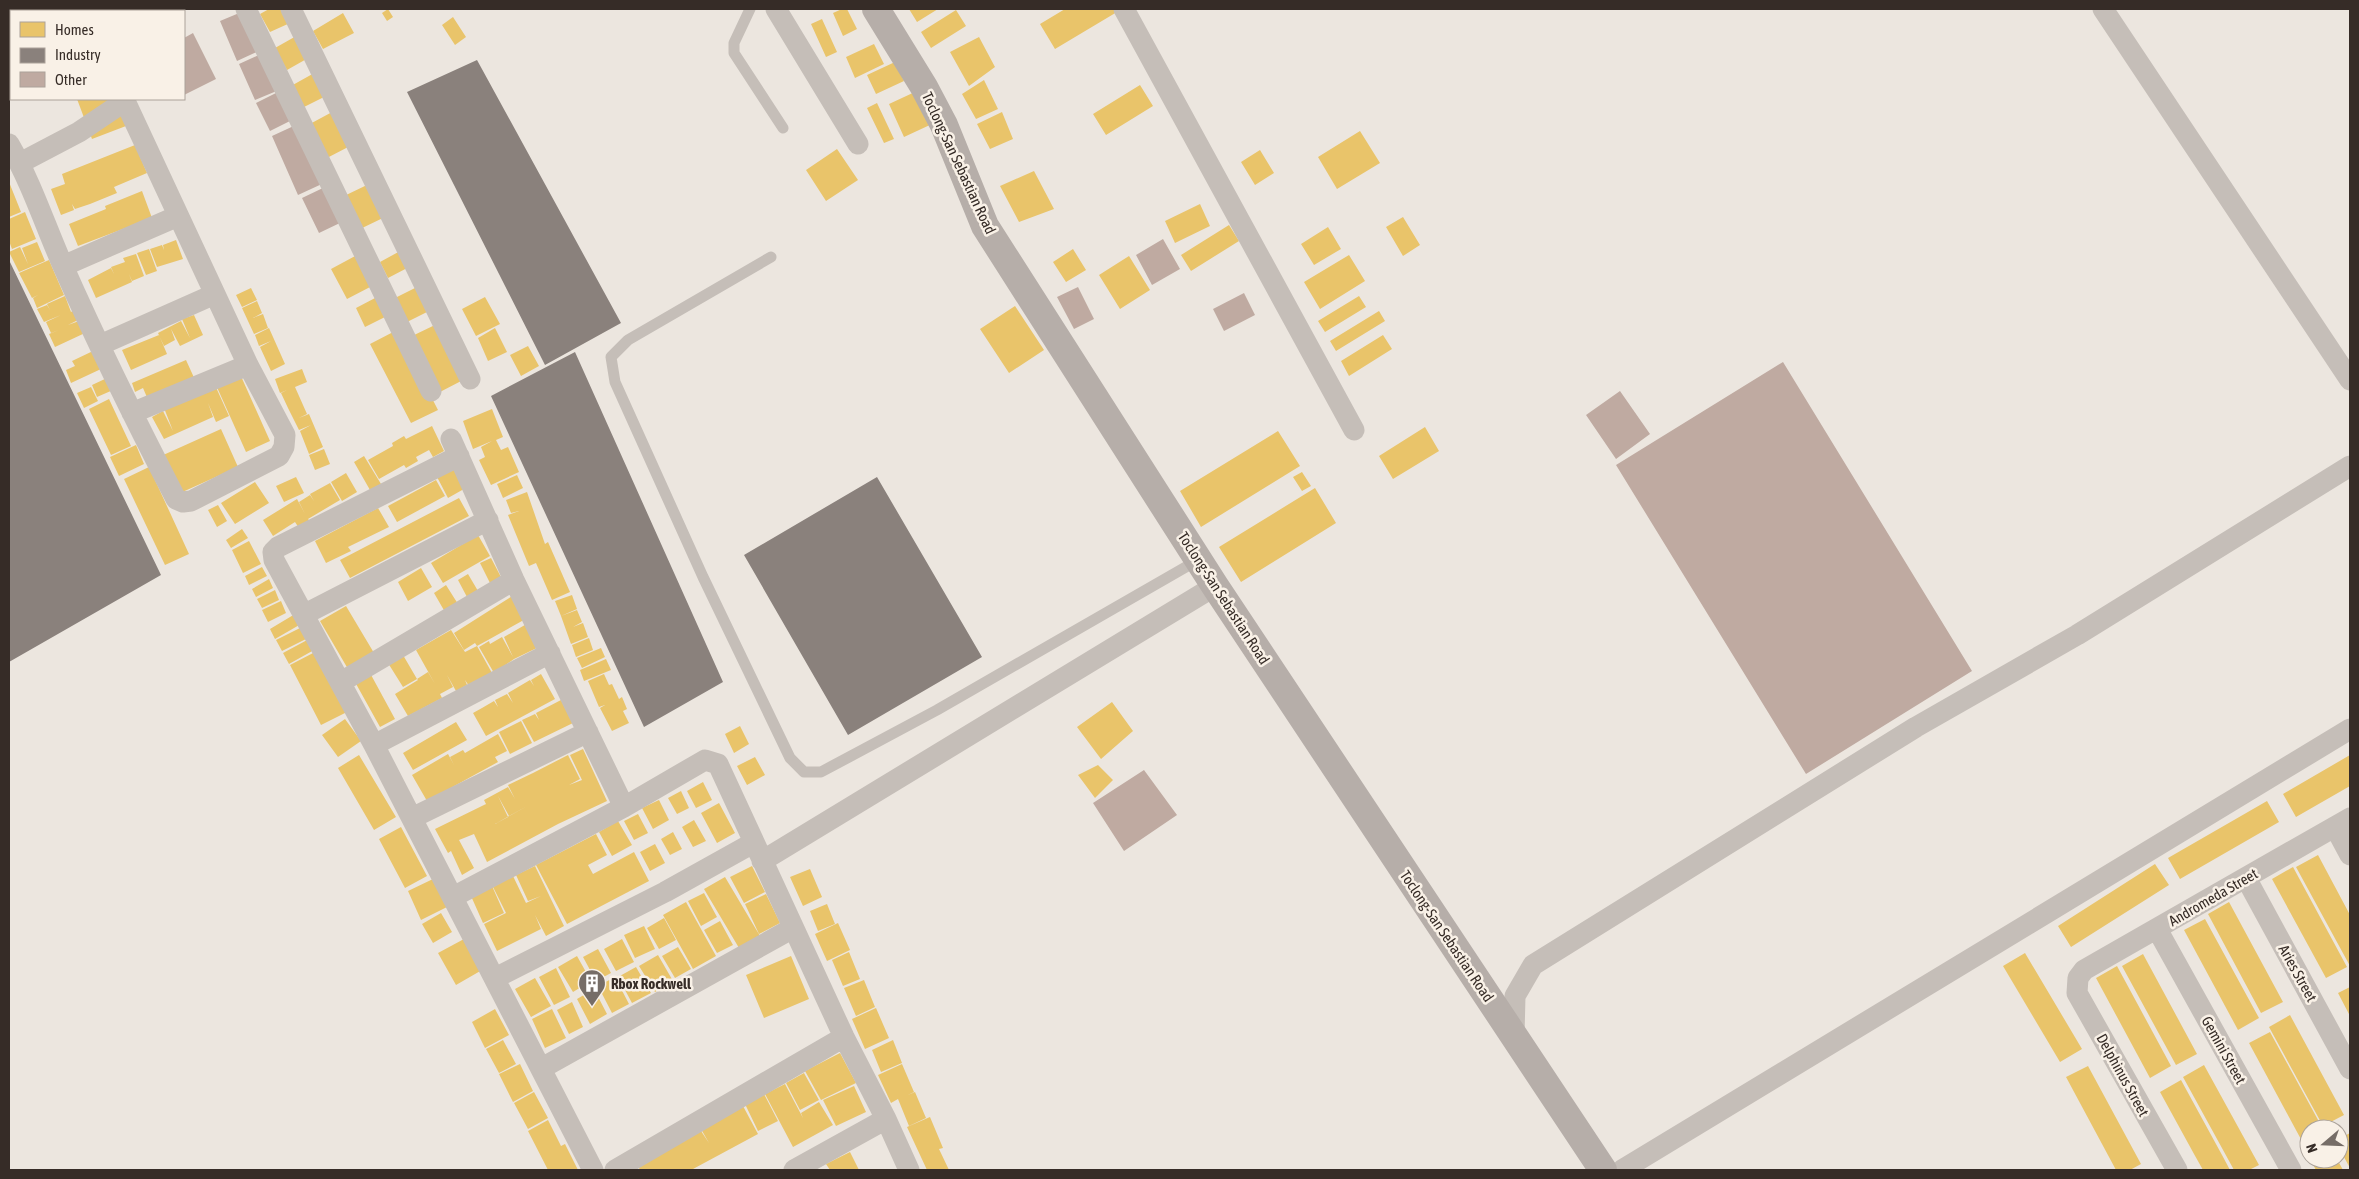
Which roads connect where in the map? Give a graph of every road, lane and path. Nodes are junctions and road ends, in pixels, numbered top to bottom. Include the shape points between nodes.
1 (229, 9) edge
2 (234, 9) edge
3 (246, 9) edge
4 (291, 9) edge
5 (750, 9) edge
6 (776, 9) edge
7 (876, 9) edge
8 (1124, 9) edge
9 (2103, 9) edge
10 (782, 128) dead end
11 (9, 144) edge
12 (858, 144) dead end
13 (20, 163) junction
14 (178, 216) junction
15 (770, 257) dead end
16 (63, 266) junction
17 (215, 294) junction
18 (100, 345) junction
19 (248, 365) junction
20 (470, 379) dead end
21 (2350, 380) edge
22 (431, 391) dead end
23 (132, 413) junction
24 (1354, 430) dead end
25 (2350, 466) edge
26 (488, 520) junction
27 (1198, 560) junction
28 (514, 580) junction
29 (1215, 586) junction
30 (305, 614) junction
31 (550, 653) junction
32 (341, 682) junction
33 (2350, 729) edge
34 (588, 732) junction
35 (374, 745) junction
36 (624, 807) junction
37 (412, 818) junction
38 (2343, 823) edge
39 (758, 852) junction
40 (2350, 855) edge
41 (2246, 878) junction
42 (453, 897) junction
43 (793, 928) junction
44 (2157, 929) junction
45 (495, 978) junction
46 (2078, 978) joint
47 (1514, 1036) junction
48 (844, 1037) junction
49 (542, 1068) junction
50 (2350, 1069) edge
51 (886, 1120) junction
52 (593, 1170) edge
53 (615, 1170) edge
54 (794, 1170) edge
55 (909, 1170) edge
56 (1603, 1170) edge
57 (1622, 1170) edge
58 (2177, 1170) edge
59 (2291, 1170) edge

1 - 2 street
3 - 22 street
4 - 20 street
5 - 10 lane via 734,42 734,53
6 - 12 street
7 - 27 street, Toclong-San Sebastian Road via 944,125 986,226
8 - 24 street
9 - 21 street
11 - 13 street
13 - 14 street via 79,132 125,101
13 - 16 street
14 - 16 street
14 - 17 street
15 - 27 lane via 628,340 611,357 615,382 703,578 790,758 804,772 822,772
16 - 18 street
17 - 18 street
17 - 19 street
18 - 23 street
19 - 23 street
19 - 23 street via 285,435 284,447 279,456 191,500 183,502 176,499
25 - 47 street via 2077,635 1899,738 1533,965 1515,996
26 - 28 street
26 - 30 street
26 - 30 street via 455,447 273,552 274,560
27 - 29 street, Toclong-San Sebastian Road
28 - 31 street
28 - 32 street
29 - 39 street
29 - 47 street, Toclong-San Sebastian Road
30 - 32 street
31 - 34 street
31 - 35 street
32 - 35 street
33 - 57 street
34 - 36 street
34 - 37 street
35 - 37 street
36 - 39 street via 705,760 711,761 718,764
36 - 42 street
37 - 42 street
38 - 40 street
38 - 41 street, Andromeda Street
39 - 43 street
39 - 45 street via 665,892
41 - 44 street, Andromeda Street
41 - 50 street, Aries Street
42 - 45 street
43 - 48 street
43 - 49 street
44 - 46 street, Andromeda Street via 2084,970
44 - 59 street, Gemini Street
45 - 49 street
46 - 58 street, Delphinus Street via 2077,993
47 - 56 street, Toclong-San Sebastian Road
48 - 51 street
48 - 53 street
49 - 52 street
51 - 54 street
51 - 55 street

